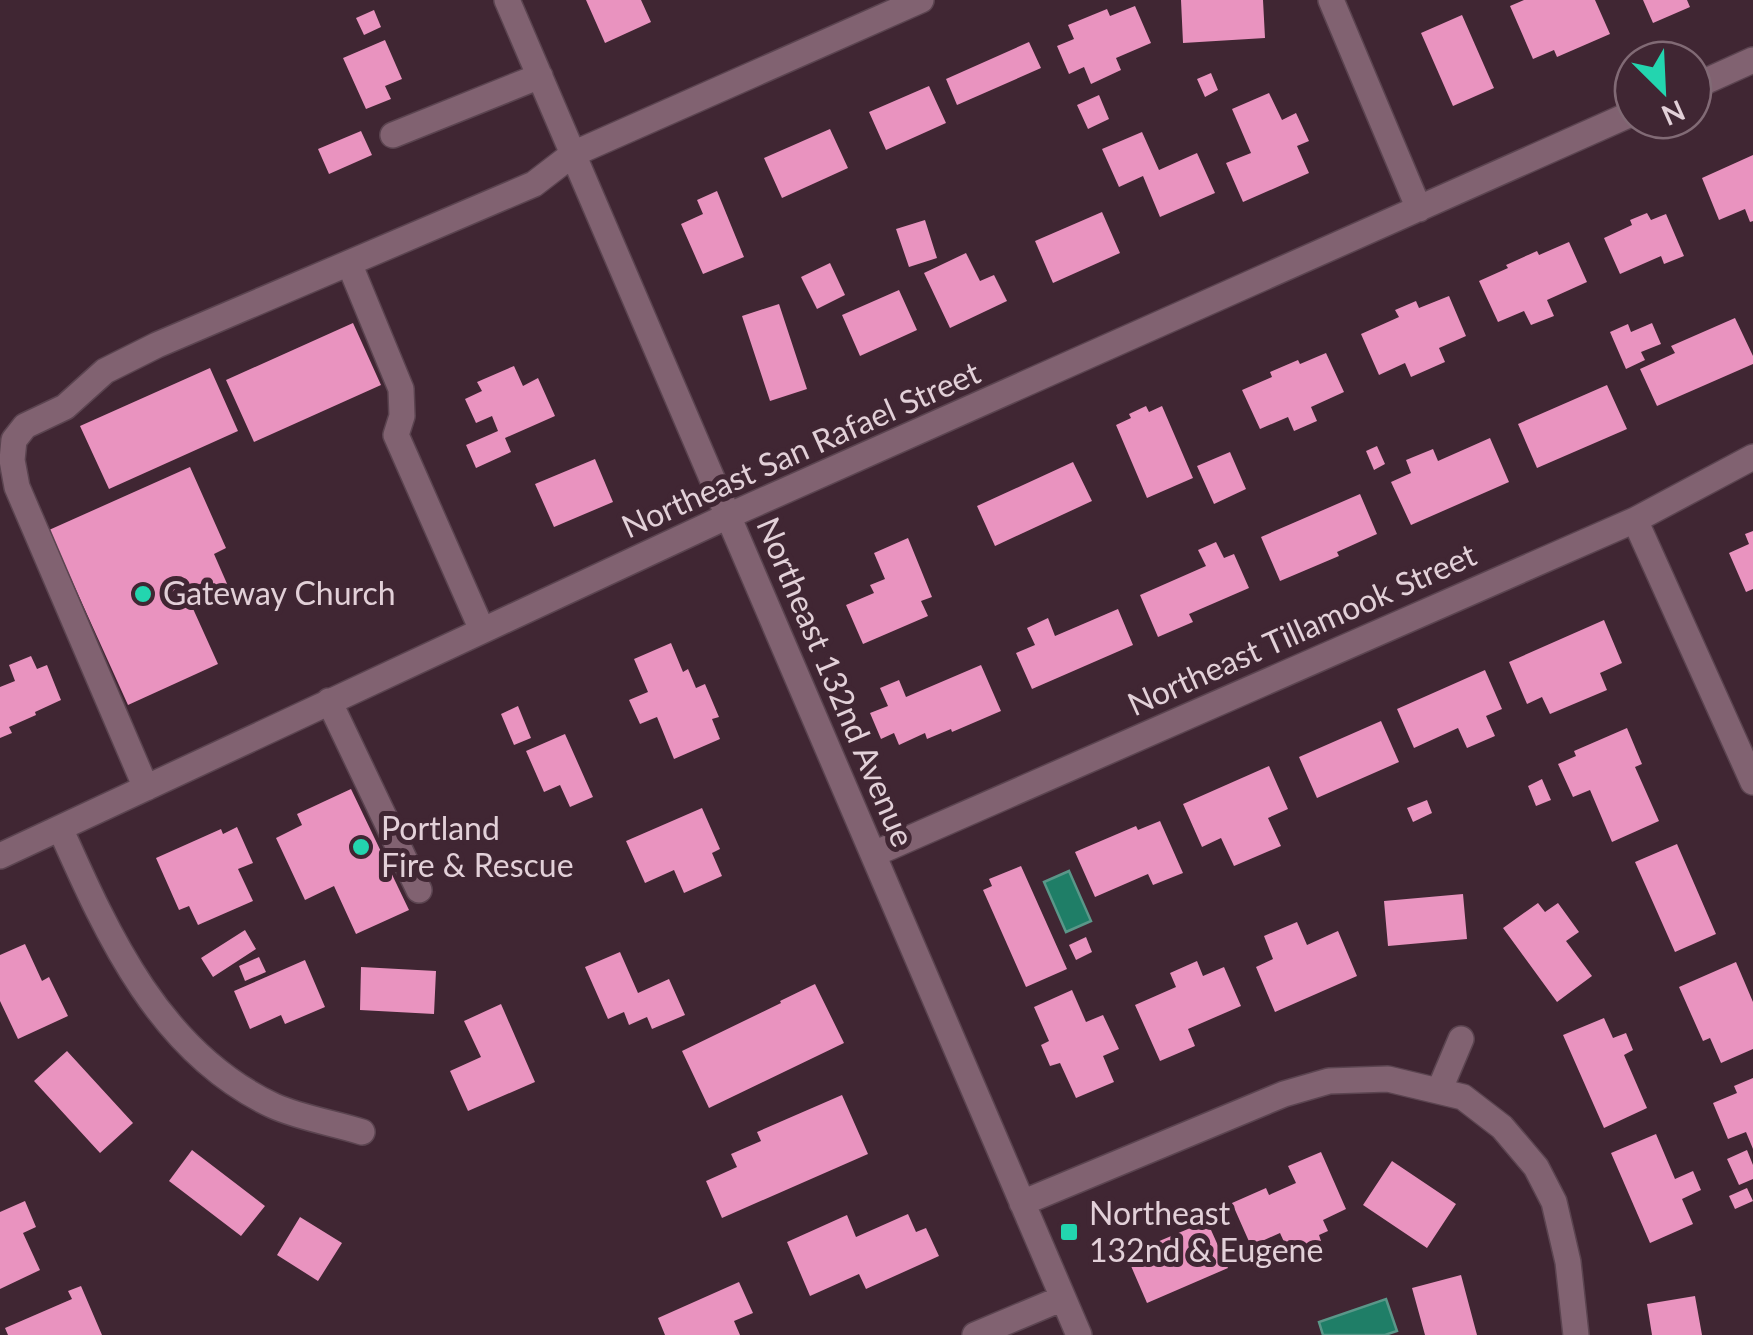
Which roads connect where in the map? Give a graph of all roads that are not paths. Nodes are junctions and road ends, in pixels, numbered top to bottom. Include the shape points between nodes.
1 (508, 0) edge
2 (921, 0) edge
3 (1331, 0) edge
4 (1753, 60) edge
5 (540, 76) junction
6 (1713, 77) edge
7 (1613, 122) edge
8 (393, 135) dead end
9 (573, 154) junction
10 (1419, 208) junction
11 (349, 263) junction
12 (1753, 457) edge
13 (728, 516) junction
14 (1634, 520) junction
15 (482, 630) junction
16 (328, 701) junction
17 (1753, 782) edge
18 (146, 788) junction
19 (60, 828) junction
20 (874, 854) junction
21 (0, 856) edge
22 (419, 890) dead end
23 (1461, 1039) dead end
24 (1439, 1091) junction
25 (362, 1132) dead end
26 (1022, 1203) junction
27 (1063, 1298) junction
28 (976, 1335) edge
29 (1079, 1335) edge
30 (1576, 1335) edge

1 - 5 street, Northeast 132nd Avenue
2 - 9 street
3 - 10 street
4 - 6 street
5 - 8 street
5 - 9 street, Northeast 132nd Avenue
7 - 10 street, Northeast San Rafael Street
9 - 11 street via 534,184
9 - 13 street, Northeast 132nd Avenue
10 - 13 street, Northeast San Rafael Street
11 - 15 street via 401,388 396,435
11 - 18 street via 156,345 105,372 14,440 16,487
12 - 14 street, Northeast Tillamook Street
13 - 15 street, Northeast San Rafael Street
13 - 20 street, Northeast 132nd Avenue
14 - 17 street
14 - 20 street, Northeast Tillamook Street
15 - 16 street, Northeast San Rafael Street
16 - 18 street, Northeast San Rafael Street
16 - 22 street
18 - 19 street, Northeast San Rafael Street
19 - 21 street, Northeast San Rafael Street
19 - 25 street via 130,971 179,1034 243,1089 277,1107
20 - 26 street, Northeast 132nd Avenue
23 - 24 street
24 - 26 street via 1388,1079 1329,1081
24 - 30 street via 1463,1097 1502,1127 1536,1168 1554,1202
26 - 27 street, Northeast 132nd Avenue
27 - 28 street
27 - 29 street, Northeast 132nd Avenue

